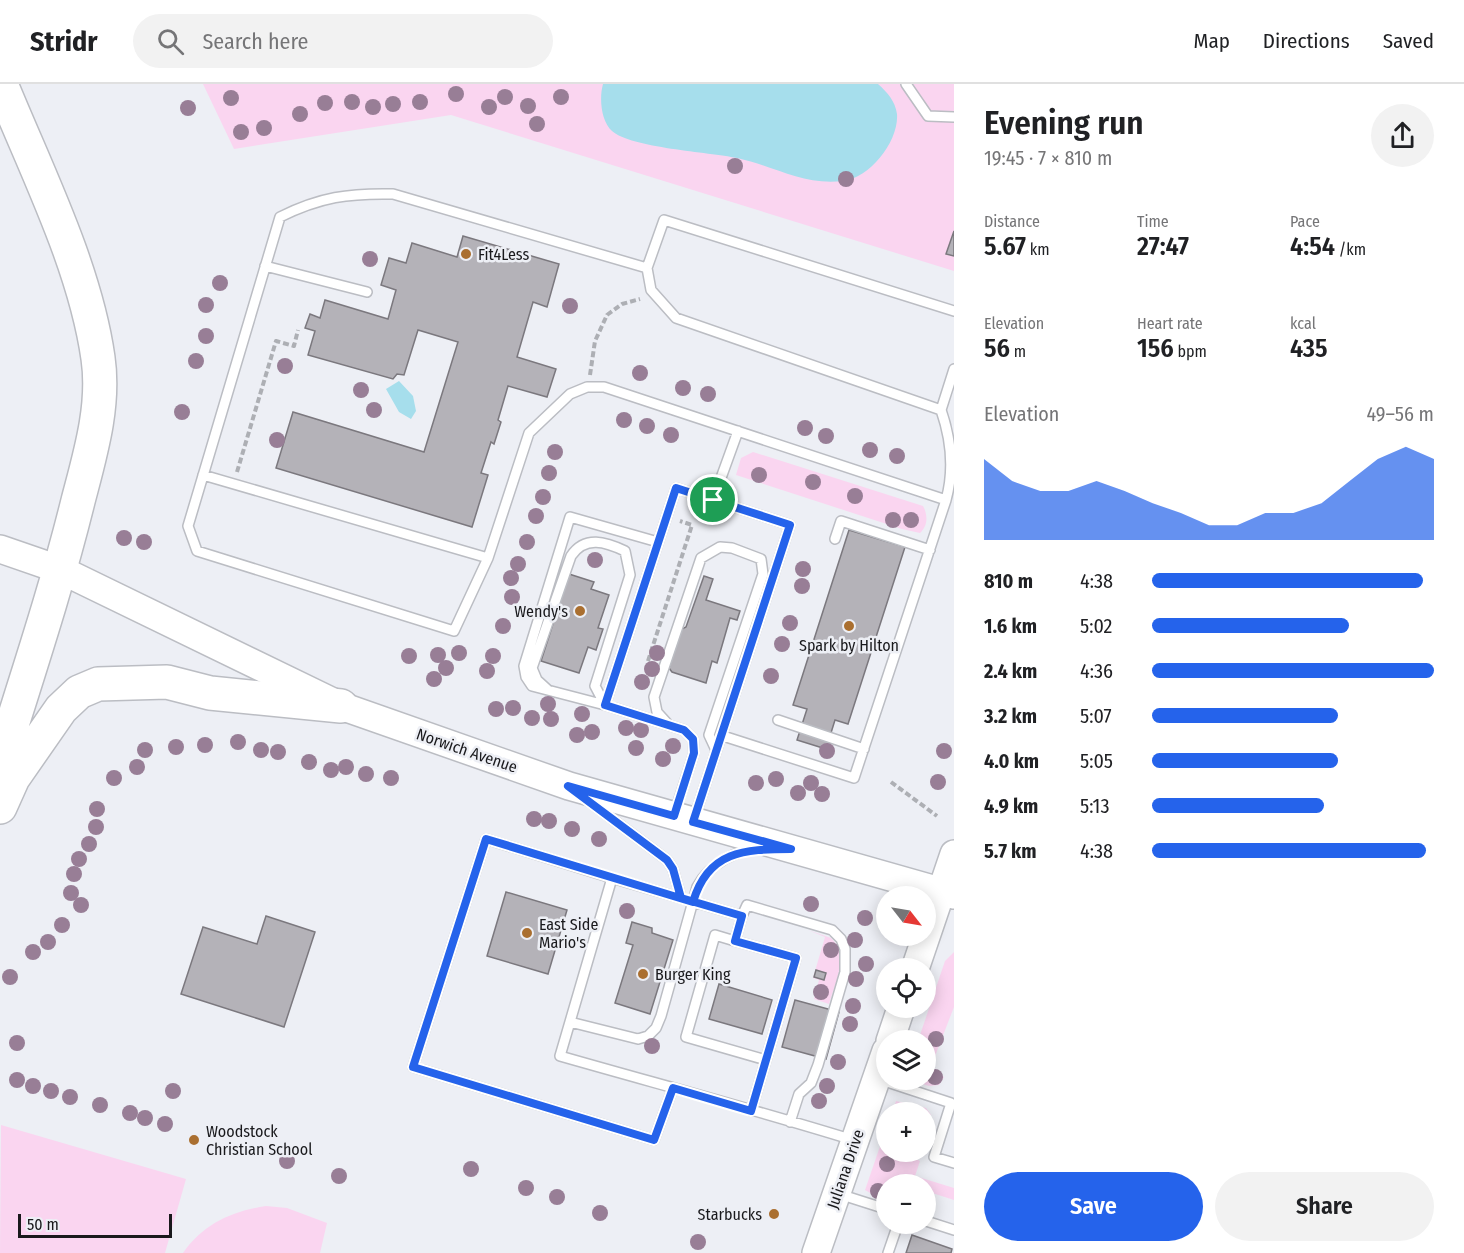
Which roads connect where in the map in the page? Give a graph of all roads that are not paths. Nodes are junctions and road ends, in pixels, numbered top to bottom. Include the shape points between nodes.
1 (2, 84) edge
2 (906, 84) edge
3 (954, 117) edge
4 (265, 266) junction
5 (647, 268) junction
6 (367, 292) dead end
7 (954, 311) edge
8 (954, 369) edge
9 (941, 410) junction
10 (738, 431) junction
11 (203, 475) junction
12 (713, 500) junction
13 (946, 500) junction
14 (835, 539) dead end
15 (658, 542) junction
16 (0, 549) edge
17 (930, 550) junction
18 (488, 558) junction
19 (61, 570) junction
20 (548, 690) junction
21 (605, 705) junction
22 (341, 706) junction
23 (778, 720) dead end
24 (668, 724) junction
25 (720, 735) junction
26 (864, 749) junction
27 (716, 750) junction
28 (0, 763) edge
29 (568, 786) junction
30 (0, 807) edge
31 (683, 819) junction
32 (791, 849) junction
33 (954, 854) edge
34 (612, 878) junction
35 (947, 894) edge
36 (681, 898) junction
37 (693, 902) junction
38 (742, 916) junction
39 (735, 941) junction
40 (920, 958) edge
41 (570, 1022) junction
42 (766, 1060) junction
43 (876, 1082) edge
44 (673, 1088) junction
45 (920, 1090) edge
46 (952, 1098) edge
47 (751, 1111) junction
48 (790, 1122) junction
49 (855, 1141) junction
50 (954, 1163) edge
51 (837, 1193) junction
52 (876, 1206) edge
53 (936, 1224) edge
54 (954, 1230) edge
55 (895, 1234) edge
56 (816, 1253) edge
57 (888, 1253) edge

1 - 19 highway via 74,265 90,314 98,360 99,400 93,443
2 - 3 lane via 928,116
4 - 5 lane via 280,217 308,203 350,193 393,194
4 - 6 lane
4 - 11 lane
5 - 7 lane via 664,220
5 - 9 lane via 651,290 676,318
8 - 9 lane
9 - 13 lane via 950,454 951,483
10 - 12 lane
10 - 13 lane
10 - 18 lane via 604,387 587,387 570,394 530,433
11 - 18 lane
11 - 18 lane via 188,526 197,551 454,631
12 - 15 lane via 676,488
12 - 25 lane via 790,525
13 - 17 lane
14 - 17 lane via 841,521
15 - 20 lane via 570,517 524,666 525,677 532,686
15 - 21 lane
16 - 19 main road, Norwich Avenue
17 - 26 lane
19 - 22 main road, Norwich Avenue
19 - 28 highway
20 - 21 lane
20 - 21 lane via 537,680 532,668 571,556 596,541 610,544 625,551 630,576 596,686
21 - 24 lane
22 - 29 main road, Norwich Avenue
22 - 30 highway via 210,693 167,682 98,684 79,692 61,708 13,778
23 - 26 lane
24 - 27 lane via 657,712 654,697 701,558 720,547 754,555 761,559 763,574 709,735
24 - 31 lane via 684,730 693,739
25 - 26 lane via 854,778
25 - 27 lane
27 - 31 lane
29 - 31 main road, Norwich Avenue
29 - 36 lane via 667,860
31 - 32 main road, Norwich Avenue
32 - 35 main road, Norwich Avenue
32 - 37 lane via 758,849 722,860 704,873
33 - 35 main road
34 - 36 lane
34 - 41 lane
34 - 44 lane via 486,839 413,1067 654,1140
35 - 40 main road
36 - 37 lane
37 - 38 lane
37 - 41 lane via 662,1016 648,1036 623,1037
38 - 39 lane
38 - 48 lane via 747,905 832,930 845,949 845,972 818,1065 811,1083 799,1094
39 - 42 lane via 796,958
39 - 42 lane via 715,935 686,1037
41 - 44 lane via 560,1056
42 - 47 lane
43 - 49 main road, Juliana Drive
44 - 47 lane
45 - 46 lane
46 - 50 lane via 934,1157
47 - 48 lane
48 - 49 lane
49 - 51 main road, Juliana Drive
51 - 52 lane
51 - 56 main road, Juliana Drive
53 - 54 lane
55 - 57 lane

